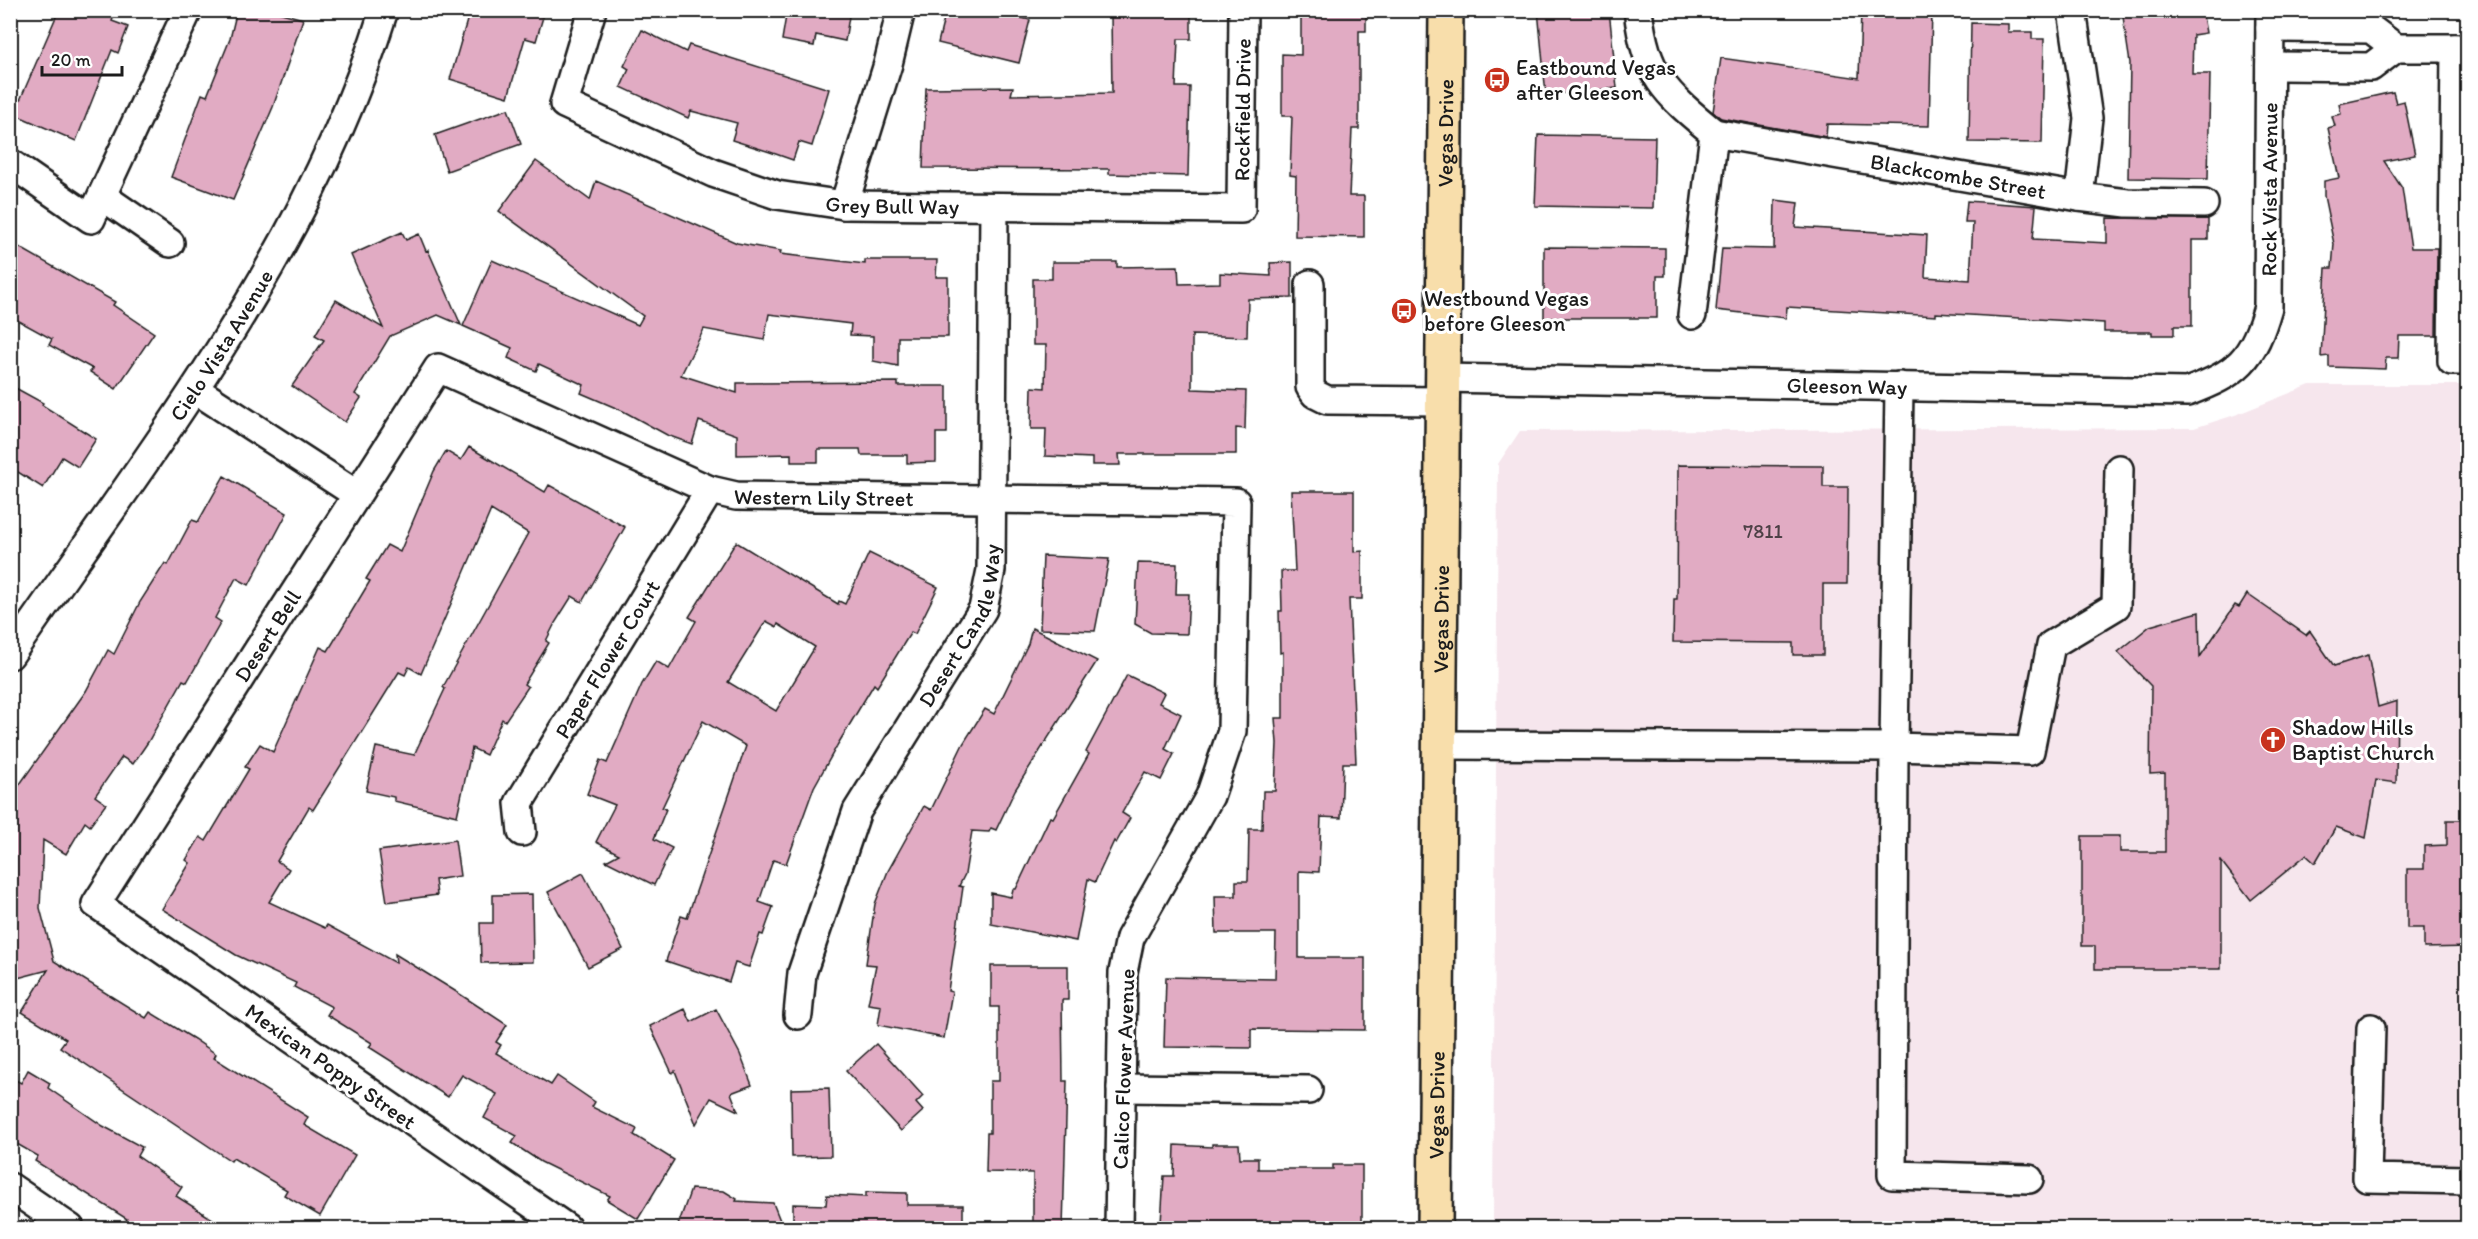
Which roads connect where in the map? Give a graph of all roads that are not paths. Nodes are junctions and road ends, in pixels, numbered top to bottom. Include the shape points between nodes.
1 (188, 10) edge
2 (384, 10) edge
3 (592, 10) edge
4 (901, 10) edge
5 (1243, 10) edge
6 (1446, 10) edge
7 (1638, 10) edge
8 (2072, 10) edge
9 (2270, 19) edge
10 (2343, 29) junction
11 (2396, 48) junction
12 (2461, 48) edge
13 (2270, 66) junction
14 (2343, 67) junction
15 (1714, 133) junction
16 (10, 163) edge
17 (102, 196) junction
18 (2079, 197) junction
19 (2204, 204) dead end
20 (844, 205) junction
21 (994, 207) junction
22 (1241, 209) joint
23 (170, 243) dead end
24 (1310, 284) dead end
25 (1692, 315) dead end
26 (2460, 361) edge
27 (2243, 362) joint
28 (438, 368) joint
29 (1899, 386) junction
30 (196, 390) junction
31 (1442, 390) junction
32 (2119, 469) dead end
33 (710, 490) junction
34 (356, 494) junction
35 (992, 500) junction
36 (1236, 502) joint
37 (10, 655) edge
38 (1439, 745) junction
39 (1894, 747) junction
40 (522, 832) dead end
41 (96, 904) joint
42 (798, 1015) dead end
43 (2371, 1028) dead end
44 (1121, 1088) junction
45 (1308, 1090) dead end
46 (2029, 1179) dead end
47 (2468, 1180) edge
48 (10, 1187) edge
49 (70, 1228) edge
50 (567, 1228) edge
51 (1119, 1228) edge
52 (1435, 1228) edge

1 - 17 street
2 - 30 street, Cielo Vista Avenue via 350,103 300,212
3 - 20 street, Grey Bull Way via 564,104 713,172 777,195
4 - 20 street
5 - 22 street, Rockfield Drive
6 - 31 main road, Vegas Drive
7 - 15 street via 1642,46 1655,76
8 - 18 street via 2088,118
9 - 10 street
9 - 13 street, Rock Vista Avenue
10 - 11 street via 2372,29
10 - 14 street
11 - 12 street
11 - 14 street via 2371,67
12 - 26 street
13 - 14 street
13 - 27 street, Rock Vista Avenue via 2268,307 2260,335
15 - 18 street, Blackcombe Street
15 - 25 street
16 - 17 street via 91,219
17 - 23 street
18 - 19 street, Blackcombe Street via 2127,203
20 - 21 street, Grey Bull Way
21 - 22 street, Grey Bull Way
21 - 35 street, Desert Candle Way
24 - 31 street, Gleeson Way via 1310,387 1315,394 1327,400
27 - 29 street, Gleeson Way via 2222,379 2187,392
28 - 33 street, Western Lily Street
28 - 34 street, Desert Bell
29 - 31 street, Gleeson Way
29 - 39 street
30 - 34 street
30 - 37 street, Cielo Vista Avenue
31 - 38 main road, Vegas Drive
32 - 39 street via 2116,606 2051,645 2030,751
33 - 35 street, Western Lily Street via 736,496
33 - 40 street, Paper Flower Court via 519,803
34 - 41 street, Desert Bell
35 - 36 street, Western Lily Street
35 - 42 street, Desert Candle Way via 991,570 982,609 857,811 802,973
36 - 44 street, Calico Flower Avenue via 1232,731 1210,796 1130,938 1123,972
38 - 39 street
38 - 52 main road, Vegas Drive
39 - 46 street via 1892,1175
41 - 50 street, Mexican Poppy Street
43 - 47 street via 2367,1178
44 - 45 street
44 - 51 street, Calico Flower Avenue
48 - 49 street

